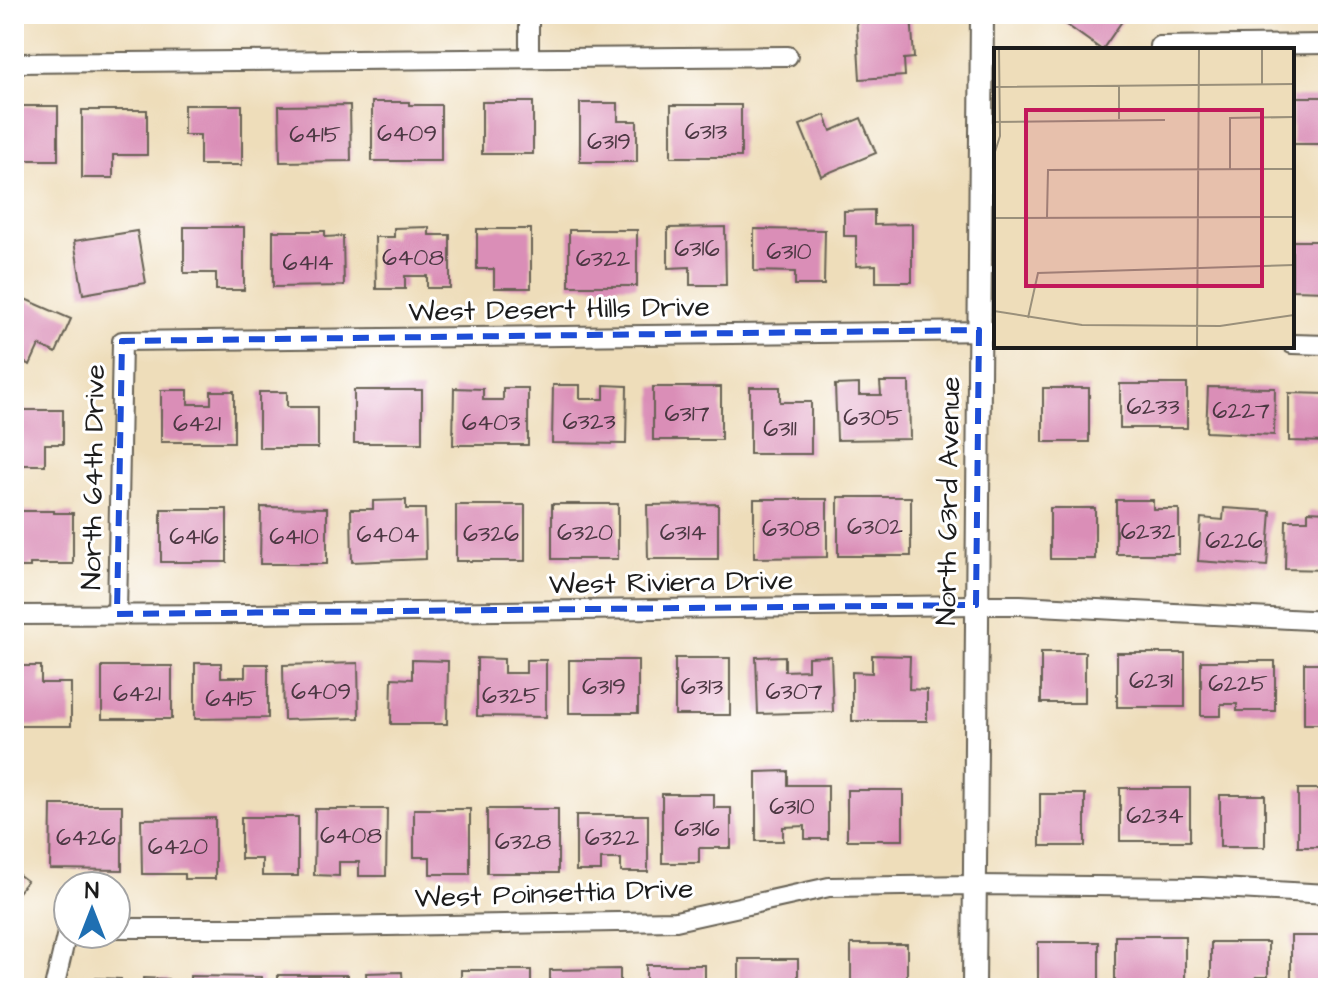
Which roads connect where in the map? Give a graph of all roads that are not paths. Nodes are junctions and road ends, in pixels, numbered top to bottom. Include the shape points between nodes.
1 (529, 14) edge
2 (982, 14) edge
3 (1328, 44) edge
4 (1159, 48) edge
5 (788, 56) dead end
6 (529, 58) junction
7 (14, 63) edge
8 (988, 330) edge
9 (122, 341) joint
10 (1294, 344) edge
11 (1328, 345) edge
12 (976, 605) junction
13 (117, 614) junction
14 (14, 615) edge
15 (1328, 621) edge
16 (974, 885) junction
17 (1328, 894) edge
18 (132, 928) edge
19 (63, 950) edge
20 (54, 988) edge
21 (974, 988) edge

1 - 6 street
2 - 8 street, North 63rd Avenue
3 - 4 street
5 - 6 street
6 - 7 street
8 - 9 street, West Desert Hills Drive
8 - 12 street, North 63rd Avenue
9 - 13 street, North 64th Drive
10 - 11 street
12 - 13 street, West Riviera Drive
12 - 15 street, West Riviera Drive
12 - 16 street, North 63rd Avenue
13 - 14 street, West Riviera Drive
16 - 17 street, West Poinsettia Drive
16 - 18 street, West Poinsettia Drive via 829,887 676,921
16 - 21 street, North 63rd Avenue
19 - 20 street

